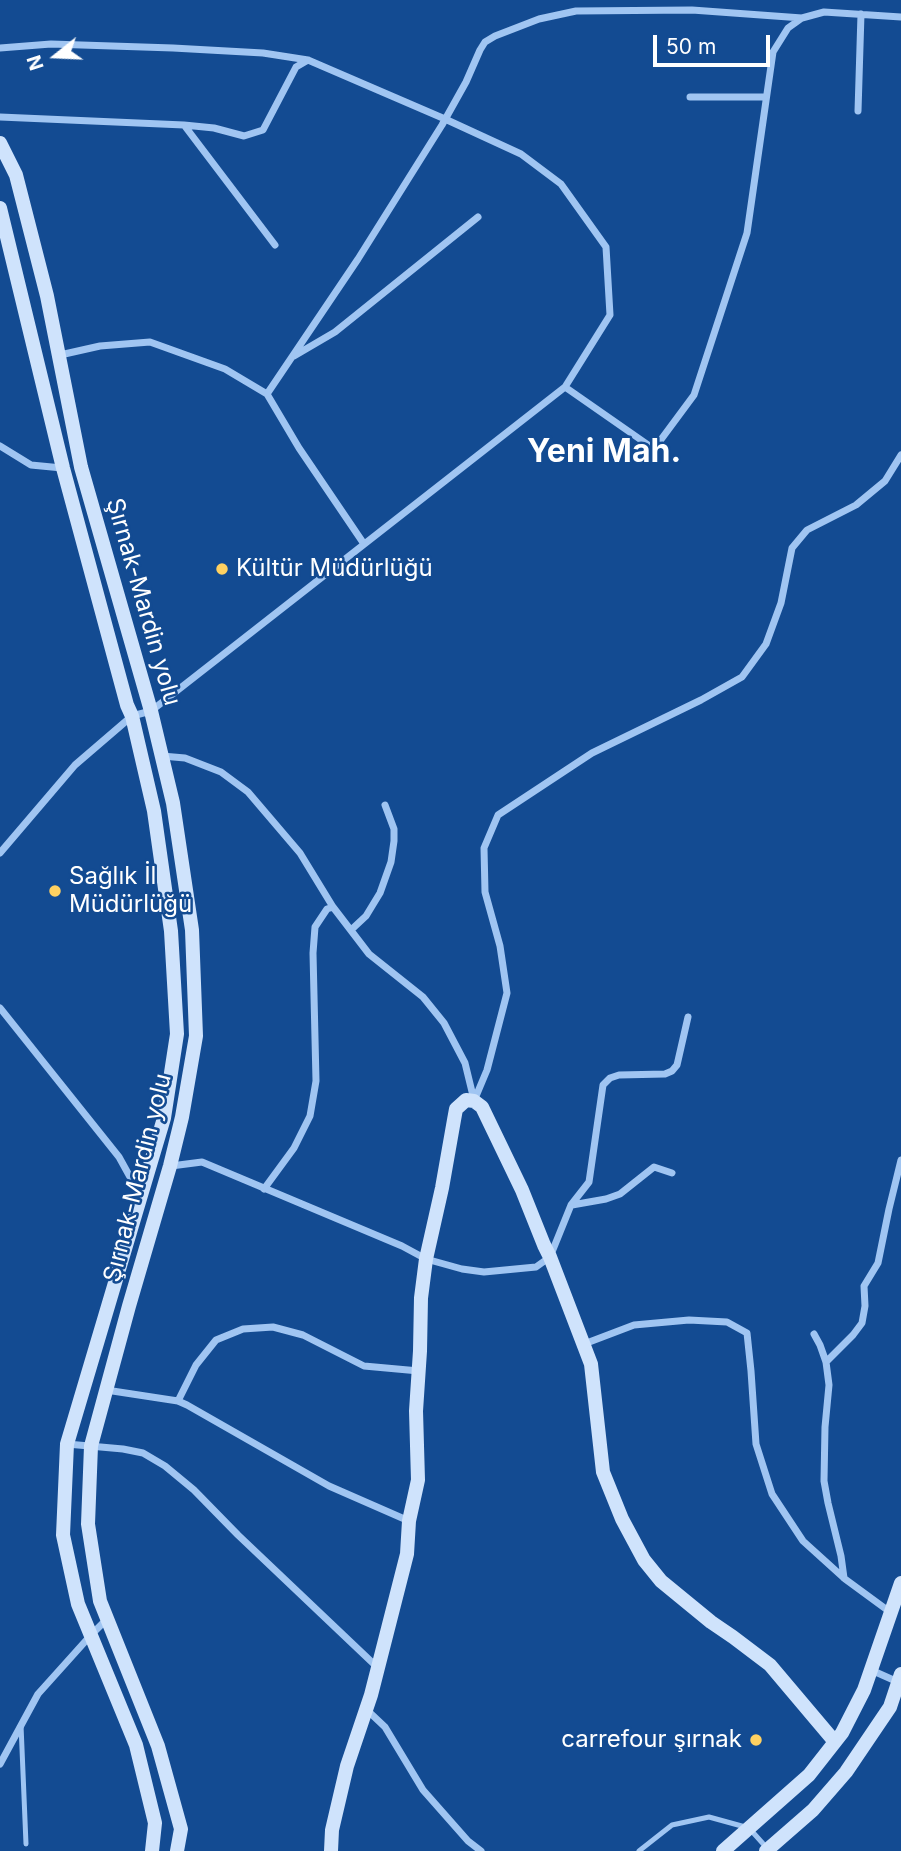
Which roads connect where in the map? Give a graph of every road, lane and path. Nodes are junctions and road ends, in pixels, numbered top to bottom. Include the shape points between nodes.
1 (861, 14) junction
2 (901, 17) edge
3 (802, 18) junction
4 (0, 48) edge
5 (308, 60) junction
6 (690, 97) dead end
7 (766, 97) junction
8 (858, 111) dead end
9 (0, 117) edge
10 (446, 119) junction
11 (184, 125) junction
12 (0, 143) edge
13 (0, 208) edge
14 (478, 217) dead end
15 (275, 245) dead end
16 (60, 355) junction
17 (292, 357) junction
18 (565, 387) junction
19 (267, 394) junction
20 (0, 446) edge
21 (901, 455) edge
22 (63, 468) junction
23 (364, 544) junction
24 (151, 710) junction
25 (132, 716) junction
26 (162, 755) junction
27 (385, 806) dead end
28 (0, 853) edge
29 (333, 907) junction
30 (351, 930) junction
31 (0, 1008) edge
32 (688, 1017) dead end
33 (474, 1101) junction
34 (901, 1160) edge
35 (170, 1166) junction
36 (671, 1173) dead end
37 (264, 1189) junction
38 (140, 1196) junction
39 (571, 1205) junction
40 (551, 1257) junction
41 (426, 1259) junction
42 (814, 1334) dead end
43 (584, 1344) junction
44 (826, 1362) junction
45 (419, 1371) junction
46 (106, 1390) junction
47 (178, 1401) junction
48 (67, 1444) junction
49 (91, 1446) junction
50 (410, 1521) junction
51 (845, 1579) junction
52 (901, 1583) edge
53 (890, 1612) junction
54 (107, 1619) junction
55 (91, 1635) junction
56 (378, 1668) junction
57 (871, 1670) junction
58 (900, 1680) edge
59 (366, 1710) junction
60 (21, 1725) junction
61 (835, 1742) junction
62 (0, 1763) edge
63 (749, 1828) junction
64 (26, 1844) dead end
65 (767, 1850) edge
66 (152, 1851) edge
67 (177, 1851) edge
68 (331, 1851) edge
69 (481, 1851) edge
70 (639, 1851) edge
71 (723, 1851) edge

1 - 2 street
1 - 3 street via 824,12
1 - 8 street
3 - 7 street via 788,28 773,52
3 - 10 street via 692,10 556,14 485,42
4 - 5 street via 119,46 263,53
5 - 10 street
5 - 11 street via 296,67 263,130 244,136
6 - 7 street
7 - 18 street via 747,233 694,394 654,449
9 - 11 street
10 - 17 street
10 - 18 street via 521,154 561,184 606,247 610,315
11 - 15 street
12 - 16 street, Şırnak-Mardin yolu via 16,175
13 - 22 street, Şırnak-Mardin yolu
14 - 17 street via 335,332
16 - 19 street via 150,342 225,369
16 - 24 street, Şırnak-Mardin yolu via 81,467
17 - 19 street
18 - 23 street
19 - 23 street
20 - 22 street via 31,466
21 - 33 street via 885,481 856,505 807,530 792,548 781,603 766,644 742,677 592,753 498,815 484,848 485,892 507,993
22 - 25 street, Şırnak-Mardin yolu
23 - 24 street
24 - 25 street
24 - 26 street, Şırnak-Mardin yolu
25 - 28 street via 75,765
25 - 38 street, Şırnak-Mardin yolu via 154,811 171,931 177,1034 164,1118
26 - 29 street via 221,772 248,792 300,853
26 - 35 street, Şırnak-Mardin yolu via 192,930 196,1036
27 - 30 street via 394,829 391,862 380,893
29 - 30 street
29 - 37 street via 315,926 316,1081 310,1116
30 - 33 street via 369,954 423,997 444,1023 465,1063
31 - 38 street via 119,1157
32 - 39 street via 672,1071 619,1075 603,1085 589,1182
33 - 40 street via 482,1107
33 - 41 street via 466,1100 456,1109
34 - 44 street via 878,1263 864,1286 862,1323
35 - 37 street via 202,1162
35 - 46 street, Şırnak-Mardin yolu
36 - 39 street via 654,1167 620,1194
37 - 41 street
38 - 48 street, Şırnak-Mardin yolu
39 - 40 street
40 - 41 street via 536,1267 484,1272
40 - 43 street
41 - 45 street
42 - 44 street
43 - 51 street via 634,1325 689,1320 727,1322 747,1333 756,1444 772,1494 803,1541
43 - 61 street via 592,1364 603,1472 644,1560 661,1581 710,1622 770,1665
44 - 51 street via 824,1481
45 - 47 street via 365,1366 303,1335 273,1327 243,1329 216,1340 196,1365
45 - 50 street via 418,1480
46 - 47 street
46 - 49 street, Şırnak-Mardin yolu
47 - 50 street via 329,1486
48 - 49 street
48 - 55 street, Şırnak-Mardin yolu via 63,1535 78,1604
49 - 54 street, Şırnak-Mardin yolu via 88,1524
49 - 56 street via 143,1453 165,1466
50 - 56 street via 407,1554
51 - 53 street
52 - 53 street
53 - 57 street
54 - 55 street
54 - 67 street, Şırnak-Mardin yolu via 158,1745 181,1829
55 - 60 street via 38,1694
55 - 66 street, Şırnak-Mardin yolu via 136,1745 155,1823
56 - 59 street
57 - 58 street
57 - 61 street
58 - 65 street via 890,1707 846,1772 813,1810
59 - 68 street via 347,1766
59 - 69 street via 385,1727 423,1790
60 - 62 street
60 - 64 lane
61 - 63 street via 809,1775
63 - 65 lane
63 - 70 lane via 709,1817 672,1825
63 - 71 street

